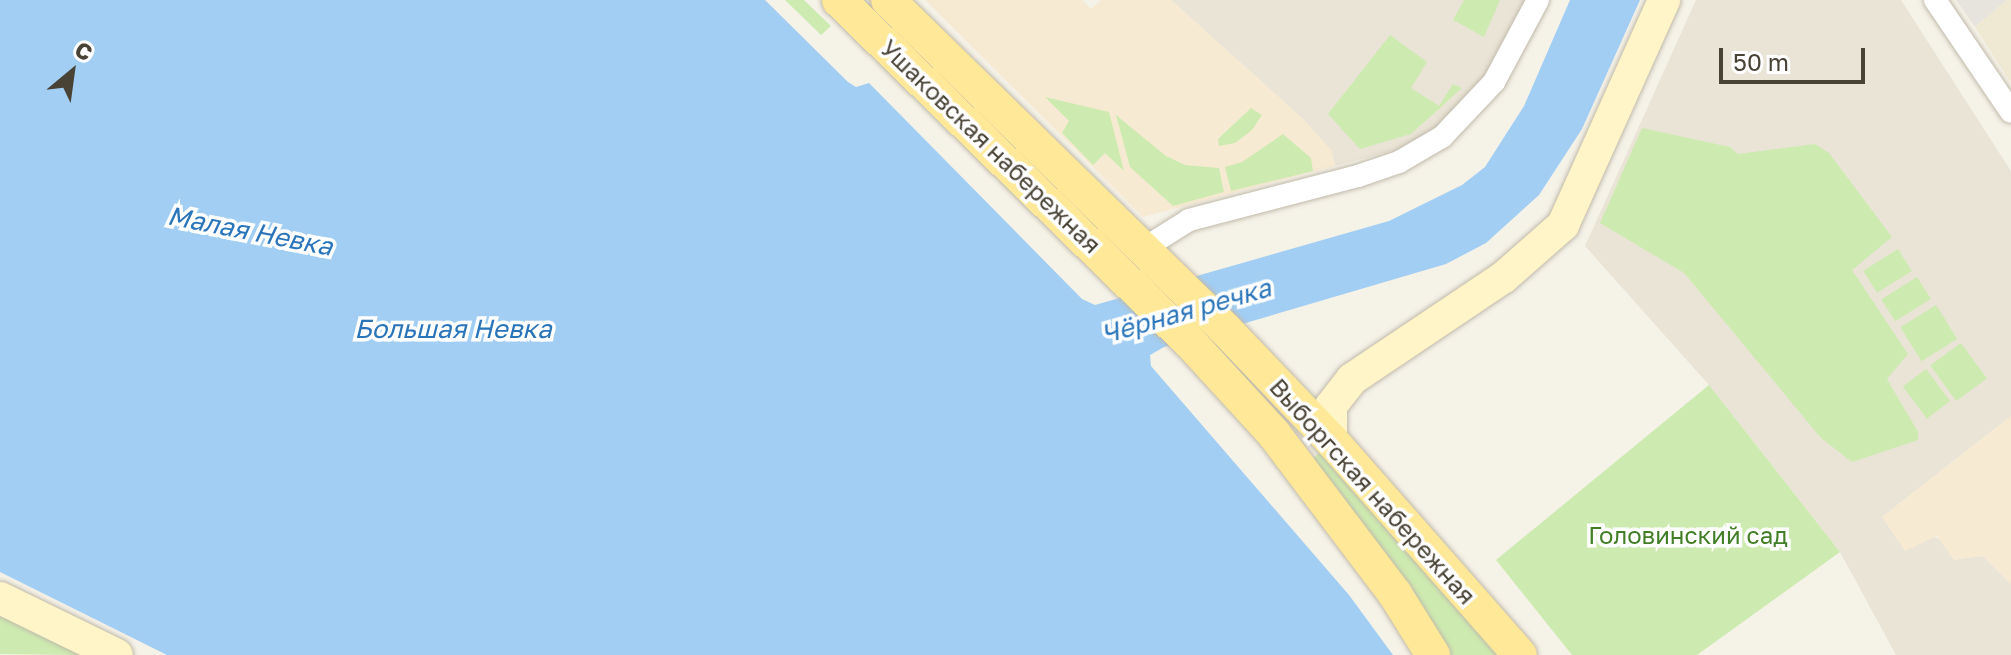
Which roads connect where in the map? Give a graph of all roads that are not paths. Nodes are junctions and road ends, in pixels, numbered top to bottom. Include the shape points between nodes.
1 (839, 0) edge
2 (888, 0) edge
3 (1538, 0) edge
4 (1664, 0) edge
5 (1935, 0) edge
6 (2011, 112) edge
7 (1143, 249) junction
8 (1176, 282) joint
9 (1188, 340) joint
10 (1331, 440) junction
11 (0, 598) edge
12 (117, 655) edge
13 (1433, 655) edge
14 (1520, 655) edge

1 - 9 main road, Ушаковская набережная
2 - 7 main road, Ушаковская набережная
3 - 7 street via 1494,82 1442,137 1399,162 1358,176 1189,220
4 - 10 street via 1563,225 1504,277 1352,379 1331,406
5 - 6 street
7 - 8 main road, Ушаковская набережная
8 - 10 main road, Выборгская набережная
9 - 13 main road, Выборгская набережная via 1274,434 1395,594
10 - 14 main road, Выборгская набережная
11 - 12 street

